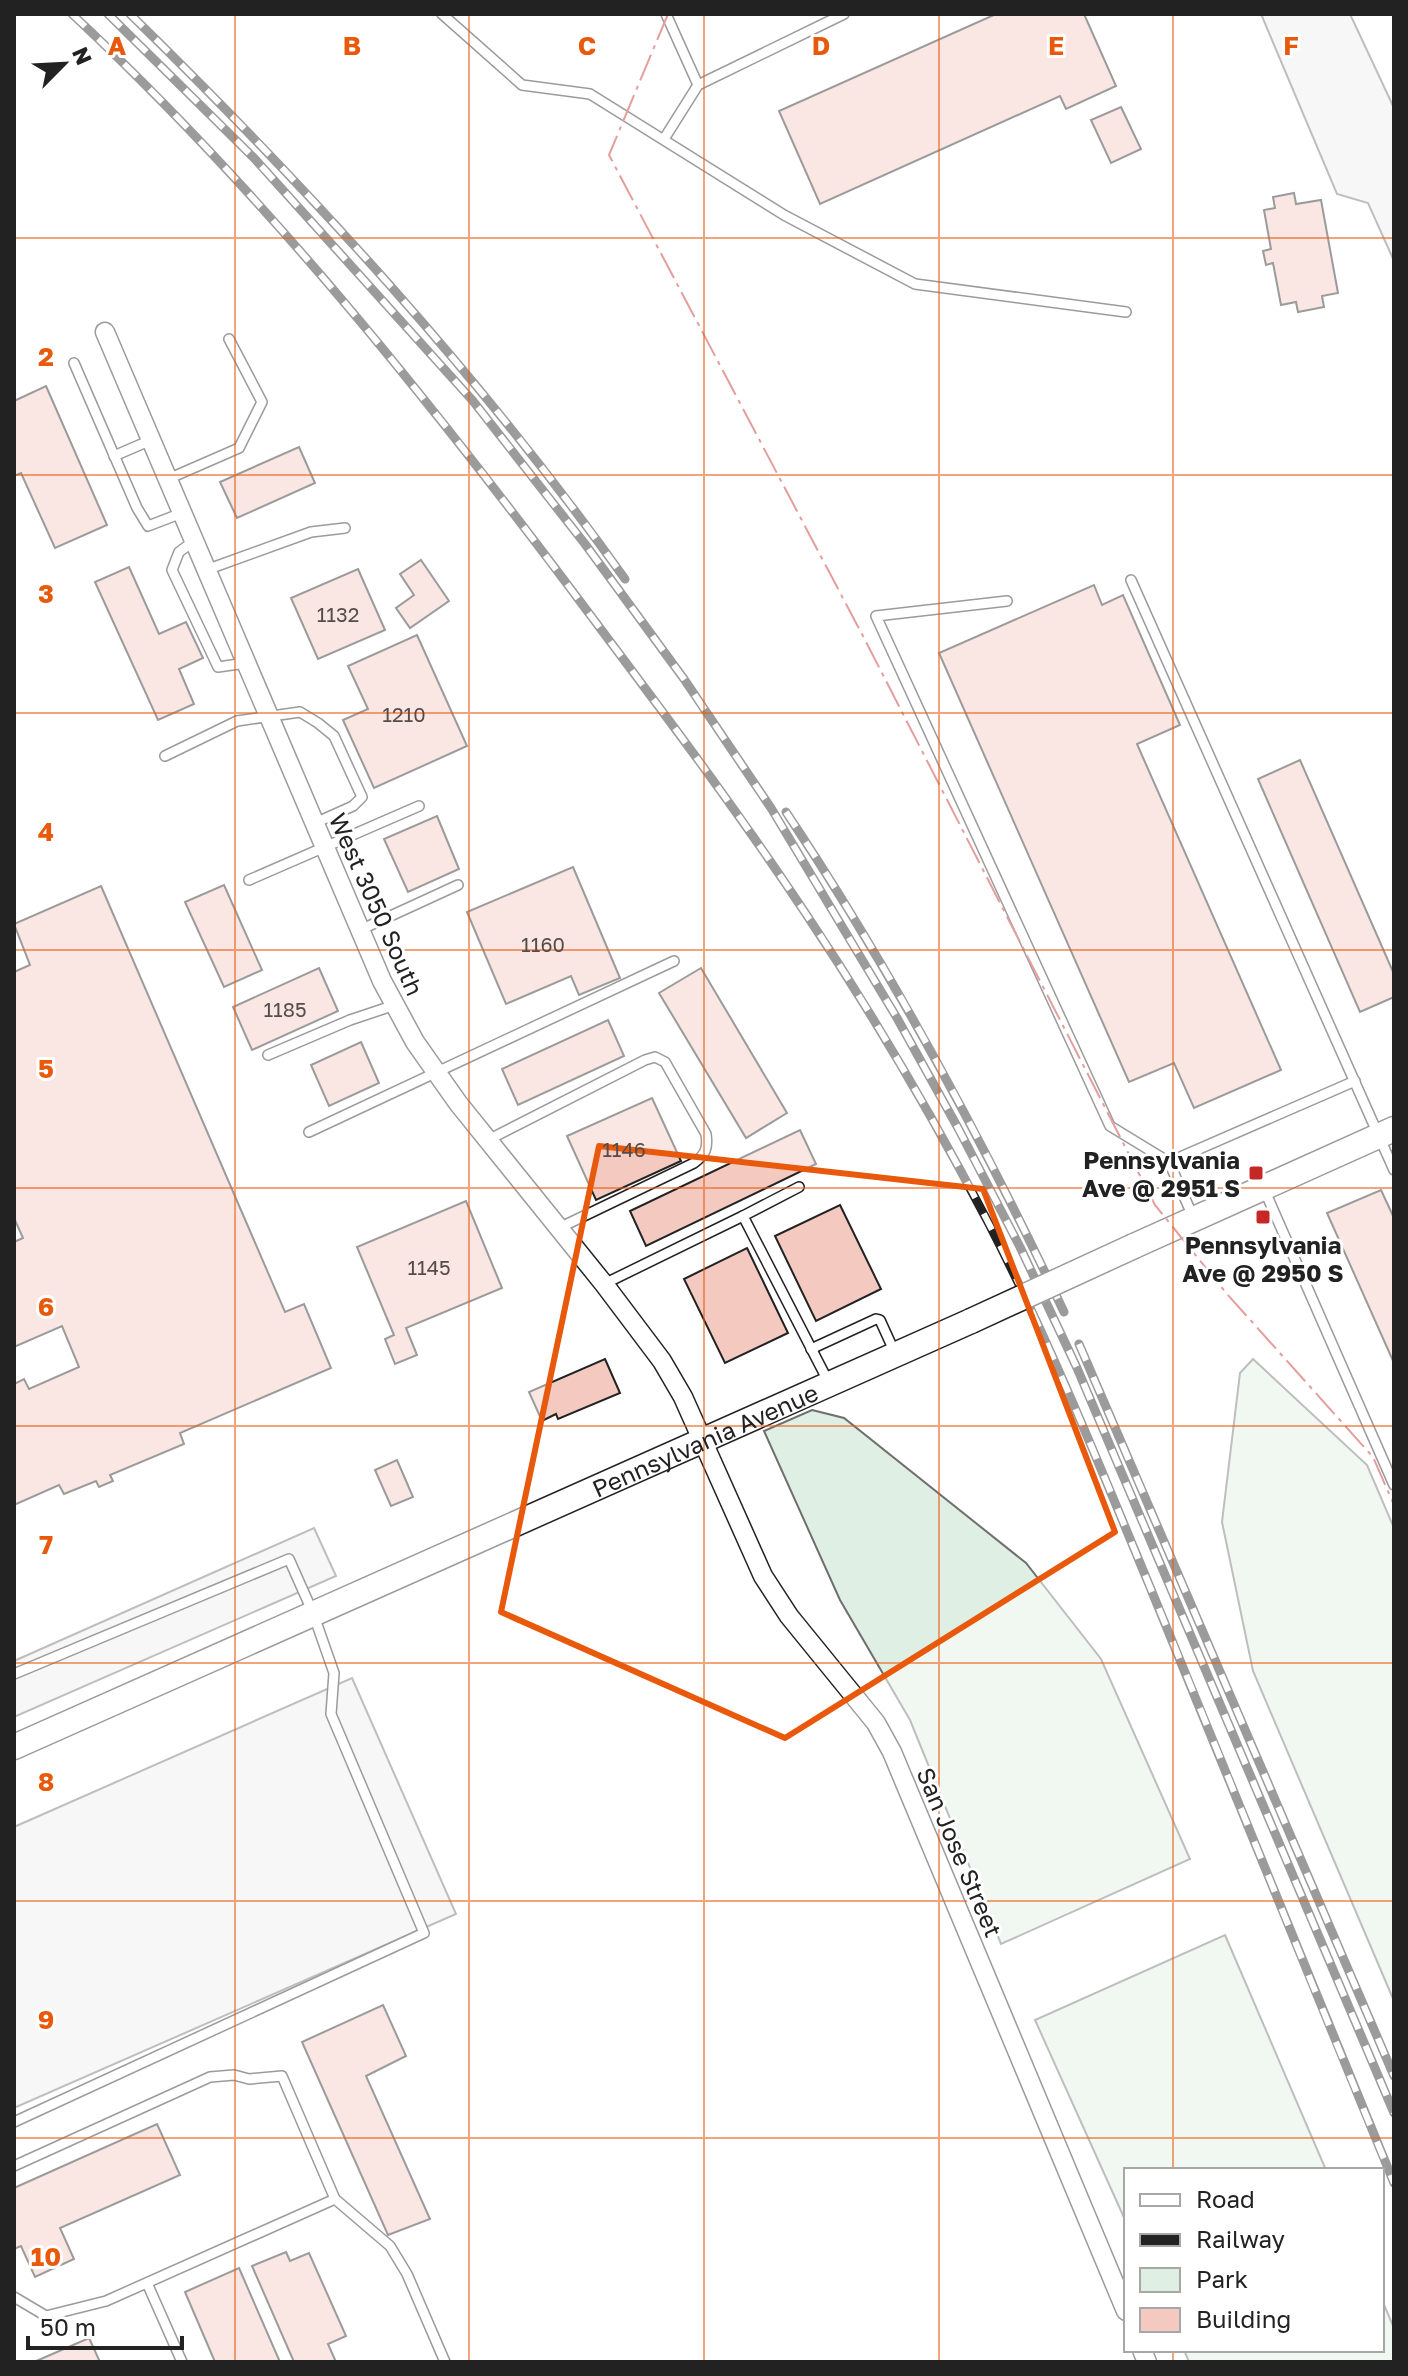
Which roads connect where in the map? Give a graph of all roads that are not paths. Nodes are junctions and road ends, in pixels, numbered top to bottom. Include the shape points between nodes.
1 (442, 14) edge
2 (666, 14) edge
3 (844, 14) edge
4 (698, 85) junction
5 (664, 139) junction
6 (1126, 312) dead end
7 (105, 332) dead end
8 (229, 339) dead end
9 (74, 363) dead end
10 (151, 440) junction
11 (114, 456) junction
12 (168, 479) junction
13 (182, 513) junction
14 (345, 528) dead end
15 (194, 541) junction
16 (206, 570) junction
17 (1131, 580) dead end
18 (1007, 601) dead end
19 (246, 663) junction
20 (269, 715) junction
21 (165, 756) dead end
22 (419, 806) dead end
23 (315, 823) junction
24 (324, 847) junction
25 (249, 880) dead end
26 (458, 885) dead end
27 (360, 930) junction
28 (674, 961) dead end
29 (395, 1005) junction
30 (268, 1055) dead end
31 (437, 1073) junction
32 (1355, 1081) junction
33 (309, 1132) dead end
34 (1387, 1132) edge
35 (488, 1140) junction
36 (1169, 1162) junction
37 (1394, 1170) edge
38 (799, 1187) dead end
39 (1264, 1189) junction
40 (743, 1216) junction
41 (1195, 1220) junction
42 (559, 1228) junction
43 (604, 1284) junction
44 (811, 1349) junction
45 (896, 1354) junction
46 (829, 1384) junction
47 (702, 1439) junction
48 (1391, 1468) edge
49 (1394, 1485) edge
50 (313, 1613) junction
51 (14, 1674) edge
52 (14, 1747) edge
53 (14, 2122) edge
54 (14, 2166) edge
55 (335, 2199) junction
56 (147, 2283) junction
57 (14, 2297) edge
58 (1124, 2306) edge
59 (182, 2362) edge
60 (445, 2362) edge

1 - 5 lane via 522,85 590,94
2 - 4 lane
3 - 4 lane
4 - 5 lane
5 - 6 lane via 784,215 915,284
7 - 10 street, West 3050 South
8 - 12 lane via 262,402 239,448
9 - 11 lane
10 - 11 lane
10 - 12 street, West 3050 South
11 - 13 lane via 148,526
12 - 13 street, West 3050 South
13 - 15 street, West 3050 South
14 - 16 lane via 311,532
15 - 16 street, West 3050 South
15 - 19 lane via 179,552 172,570 218,667
16 - 19 street, West 3050 South
17 - 32 lane
18 - 36 lane via 876,616 1110,1126
19 - 20 street, West 3050 South
20 - 21 lane via 237,721
20 - 23 street, West 3050 South
20 - 23 lane via 300,712 334,736 362,797
22 - 24 lane
23 - 24 street, West 3050 South
24 - 25 lane
24 - 27 street, West 3050 South
26 - 27 lane
27 - 29 street, West 3050 South
28 - 31 lane
29 - 30 lane
29 - 31 street, West 3050 South
31 - 33 lane
31 - 35 street, West 3050 South
32 - 34 lane
32 - 36 lane
34 - 37 lane
34 - 39 street, Pennsylvania Avenue
35 - 42 street, West 3050 South
35 - 42 lane via 645,1060 665,1062 706,1134 704,1155
36 - 41 lane
38 - 40 lane
39 - 41 street, Pennsylvania Avenue
39 - 48 lane
40 - 43 lane
40 - 44 lane
41 - 45 street, Pennsylvania Avenue, bridge
42 - 43 street, West 3050 South
43 - 47 street, West 3050 South via 662,1361
44 - 45 lane via 876,1319
44 - 46 lane
45 - 46 street, Pennsylvania Avenue
46 - 47 street, Pennsylvania Avenue
47 - 50 street, Pennsylvania Avenue
47 - 58 street, San Jose Street via 763,1576 876,1723 892,1752
48 - 49 lane
50 - 51 lane via 289,1559
50 - 52 street, Pennsylvania Avenue
50 - 53 lane via 334,1673 331,1714 424,1933
54 - 55 lane via 210,2077 282,2076
55 - 56 lane
55 - 60 lane via 390,2246
56 - 57 lane via 106,2301 46,2316
56 - 59 lane

